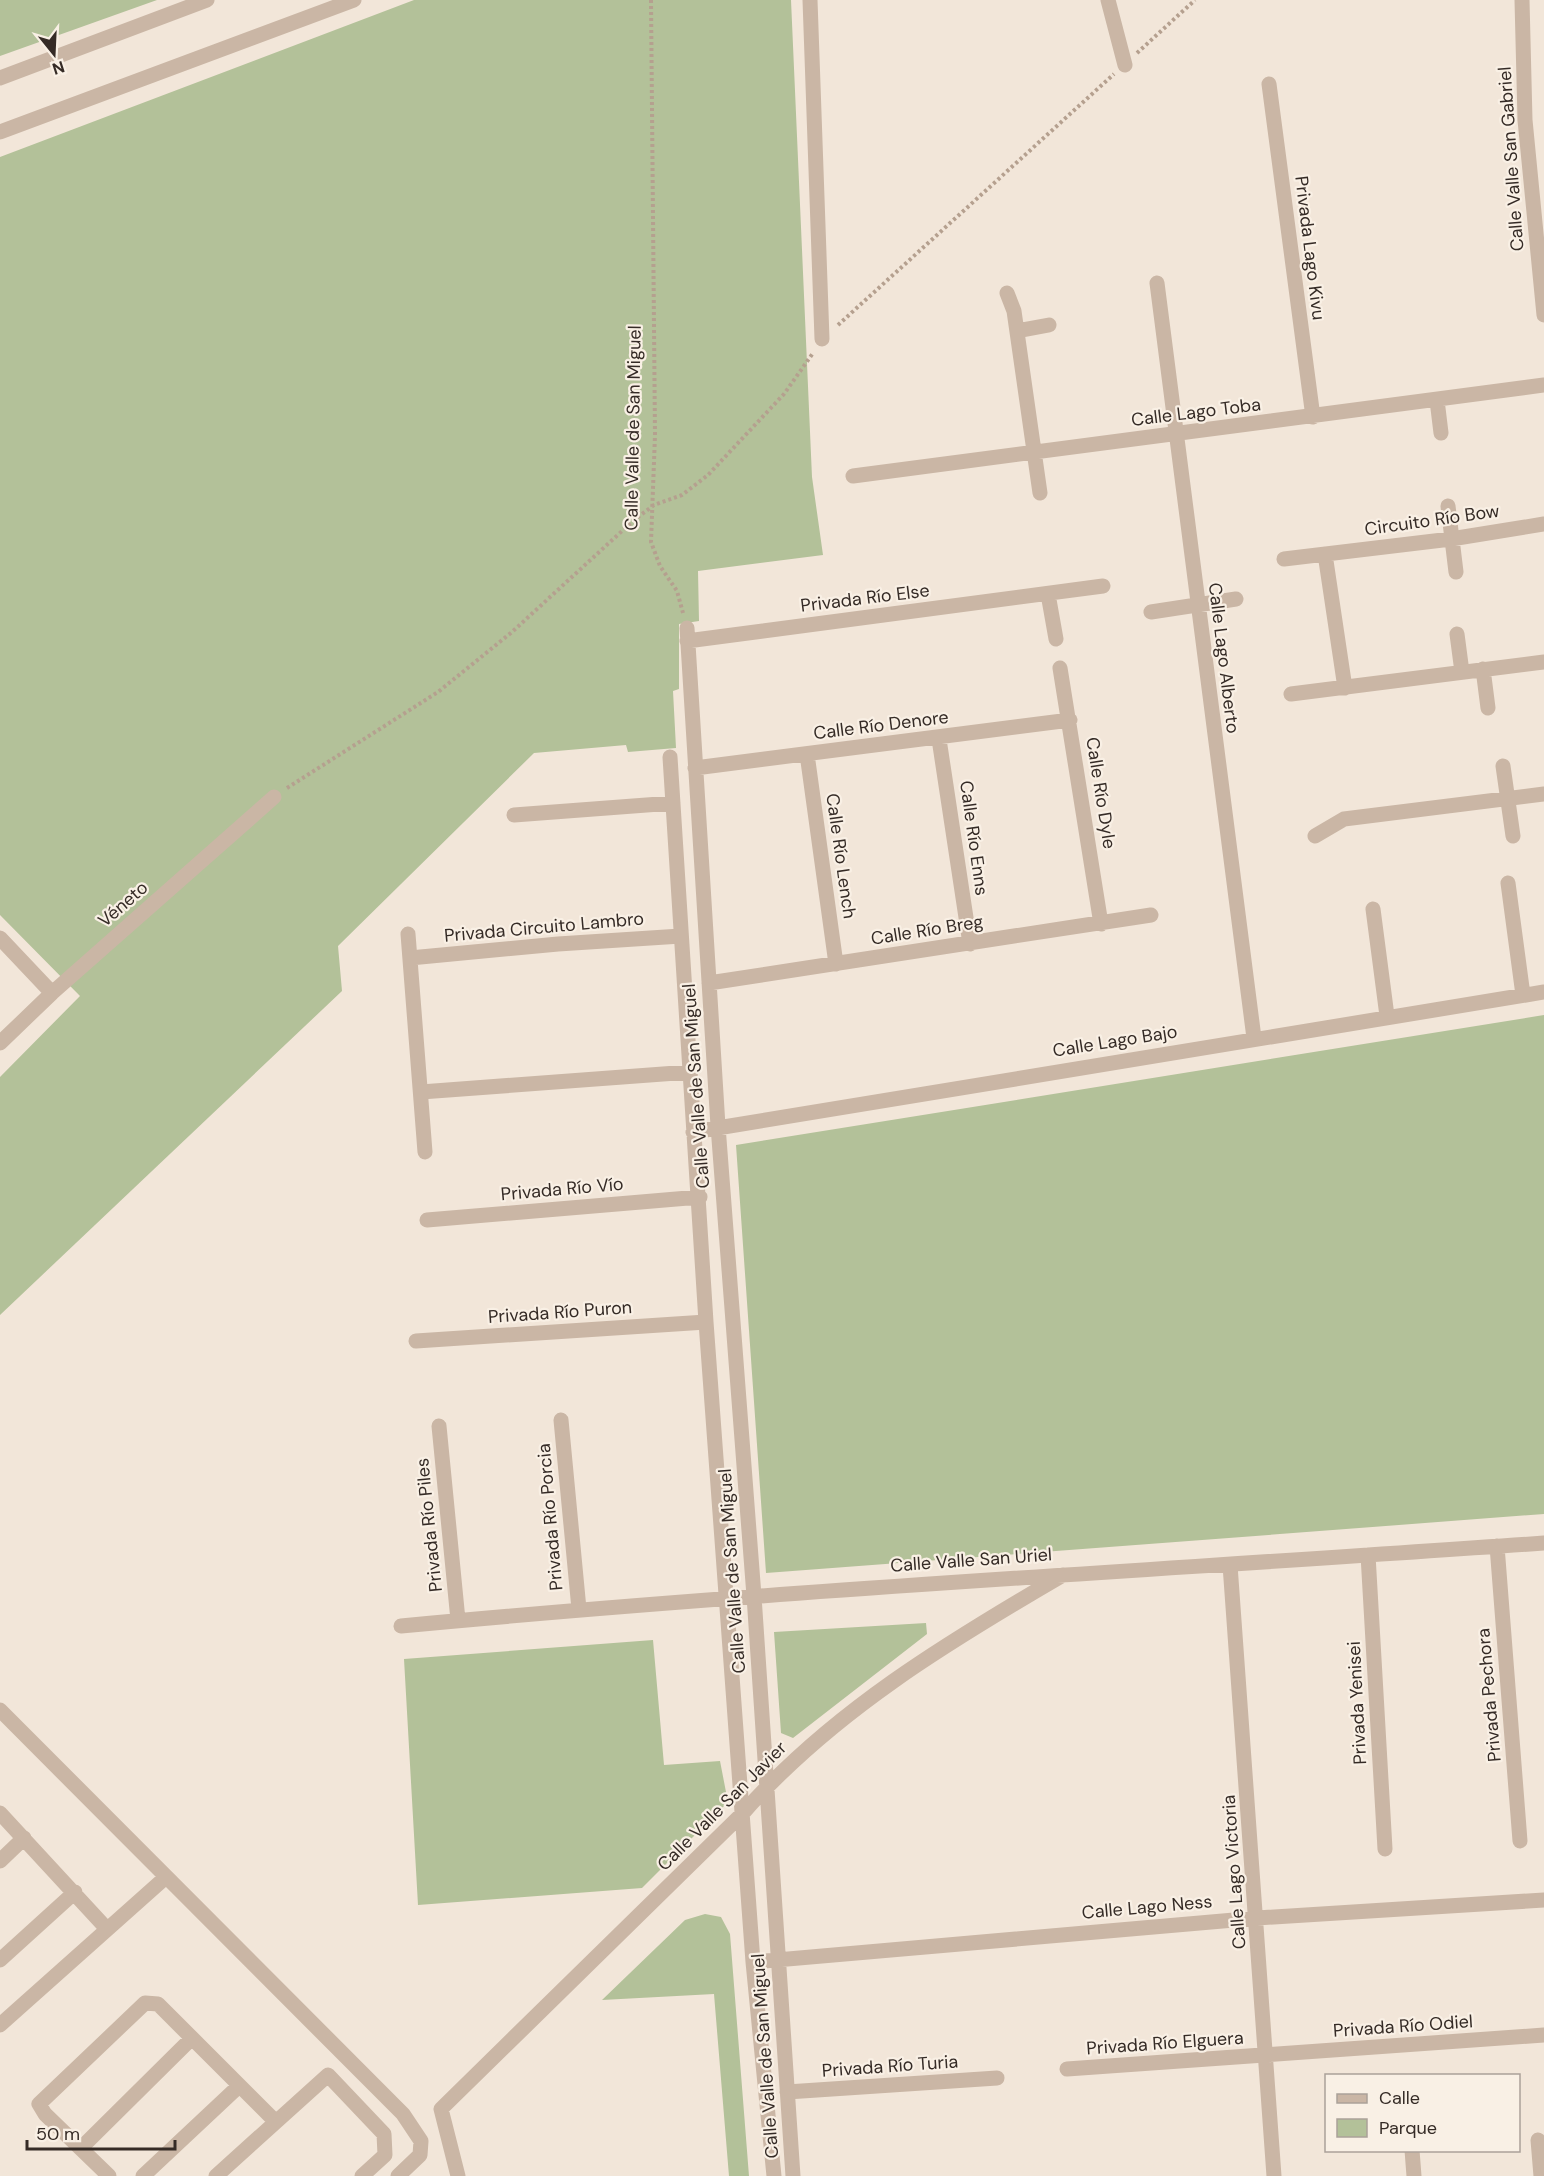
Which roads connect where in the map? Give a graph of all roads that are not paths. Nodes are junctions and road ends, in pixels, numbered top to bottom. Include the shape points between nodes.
1 (207, 0) edge
2 (354, 0) edge
3 (810, 0) edge
4 (1108, 0) edge
5 (1522, 0) edge
6 (1125, 64) road end
7 (0, 78) edge
8 (1269, 84) dead end
9 (0, 132) edge
10 (1157, 283) dead end
11 (1007, 294) dead end
12 (1544, 315) edge
13 (1049, 325) dead end
14 (1017, 331) junction
15 (822, 339) road end
16 (1544, 385) edge
17 (1437, 400) junction
18 (1313, 417) junction
19 (1442, 433) dead end
20 (1175, 435) junction
21 (1034, 452) junction
22 (853, 476) dead end
23 (1040, 493) dead end
24 (1448, 506) dead end
25 (1544, 524) edge
26 (1451, 539) junction
27 (1325, 554) junction
28 (1284, 558) dead end
29 (1456, 572) dead end
30 (1103, 586) dead end
31 (1048, 594) junction
32 (1236, 599) dead end
33 (1197, 606) junction
34 (1150, 612) dead end
35 (1457, 634) dead end
36 (687, 635) joint
37 (1056, 639) dead end
38 (1544, 662) edge
39 (1060, 668) dead end
40 (1483, 669) junction
41 (1462, 672) junction
42 (1345, 688) junction
43 (1292, 694) dead end
44 (1488, 708) dead end
45 (1070, 720) junction
46 (939, 739) junction
47 (807, 754) junction
48 (670, 757) dead end
49 (1503, 766) dead end
50 (695, 768) junction
51 (1544, 794) edge
52 (274, 797) road end
53 (1509, 799) junction
54 (673, 803) junction
55 (514, 814) dead end
56 (1315, 836) dead end
57 (1513, 836) dead end
58 (1508, 883) dead end
59 (1373, 909) dead end
60 (1151, 915) dead end
61 (1101, 924) junction
62 (408, 933) dead end
63 (681, 936) junction
64 (0, 938) edge
65 (970, 944) junction
66 (410, 958) junction
67 (836, 964) junction
68 (709, 983) junction
69 (1544, 992) edge
70 (52, 993) junction
71 (1523, 995) junction
72 (1387, 1016) junction
73 (1254, 1038) junction
74 (0, 1042) edge
75 (690, 1072) junction
76 (421, 1092) junction
77 (718, 1126) junction
78 (693, 1132) junction
79 (425, 1152) dead end
80 (700, 1197) junction
81 (427, 1220) dead end
82 (706, 1322) junction
83 (416, 1341) dead end
84 (561, 1420) dead end
85 (439, 1426) dead end
86 (1544, 1543) edge
87 (1497, 1546) junction
88 (1368, 1555) junction
89 (1230, 1565) junction
90 (1065, 1573) junction
91 (754, 1596) junction
92 (728, 1598) junction
93 (579, 1610) junction
94 (458, 1620) junction
95 (401, 1626) dead end
96 (0, 1710) edge
97 (767, 1786) junction
98 (0, 1813) edge
99 (743, 1813) junction
100 (24, 1838) junction
101 (1520, 1841) dead end
102 (1385, 1849) dead end
103 (0, 1861) edge
104 (166, 1877) junction
105 (75, 1892) junction
106 (1544, 1900) edge
107 (1257, 1918) junction
108 (107, 1929) junction
109 (777, 1959) junction
110 (0, 1960) edge
111 (753, 1962) junction
112 (0, 2025) edge
113 (1544, 2035) edge
114 (192, 2038) junction
115 (1265, 2056) junction
116 (1067, 2069) dead end
117 (997, 2078) dead end
118 (239, 2086) junction
119 (787, 2092) junction
120 (275, 2121) junction
121 (1538, 2140) dead end
122 (81, 2148) junction
123 (1412, 2152) edge
124 (109, 2176) edge
125 (143, 2176) edge
126 (216, 2176) edge
127 (362, 2176) edge
128 (398, 2176) edge
129 (458, 2176) edge
130 (774, 2176) edge
131 (793, 2176) edge
132 (1274, 2176) edge
133 (1414, 2176) edge
134 (1541, 2176) edge

1 - 7 street
2 - 9 street
3 - 15 street
4 - 6 street
5 - 12 street, Calle Valle San Gabriel via 1528,164
8 - 18 street, Privada Lago Kivu
10 - 20 street, Calle Lago Alberto
11 - 14 street
13 - 14 street
14 - 21 street
16 - 17 street, Calle Lago Toba
17 - 18 street, Calle Lago Toba
17 - 19 street
18 - 20 street, Calle Lago Toba
20 - 21 street, Calle Lago Toba
20 - 33 street, Calle Lago Alberto
21 - 22 street, Calle Lago Toba
21 - 23 street
24 - 26 street
25 - 26 street, Circuito Río Bow
26 - 27 street, Circuito Río Bow
26 - 29 street
27 - 28 street, Circuito Río Bow
27 - 42 street
30 - 31 street, Privada Río Else
31 - 36 street, Privada Río Else
31 - 37 street
32 - 33 street
33 - 34 street
33 - 73 street, Calle Lago Alberto
35 - 41 street
36 - 50 street, Calle Valle de San Miguel
38 - 40 street
39 - 45 street, Calle Río Dyle
40 - 41 street
40 - 44 street
41 - 42 street
42 - 43 street
45 - 46 street, Calle Río Denore
45 - 61 street, Calle Río Dyle
46 - 47 street, Calle Río Denore
46 - 65 street, Calle Río Enns
47 - 50 street, Calle Río Denore
47 - 67 street, Calle Río Lench
48 - 54 street, Calle Valle de San Miguel
49 - 53 street
50 - 68 street, Calle Valle de San Miguel
51 - 53 street
52 - 70 street, Véneto
53 - 56 street via 1344,819
53 - 57 street
54 - 55 street
54 - 63 street, Calle Valle de San Miguel
58 - 71 street
59 - 72 street
60 - 61 street, Calle Río Breg
61 - 65 street, Calle Río Breg
62 - 66 street
63 - 66 street, Privada Circuito Lambro
63 - 75 street, Calle Valle de San Miguel
64 - 70 street
65 - 67 street, Calle Río Breg
66 - 76 street
67 - 68 street, Calle Río Breg
68 - 77 street, Calle Valle de San Miguel
69 - 71 street, Calle Lago Bajo
70 - 74 street, Véneto
71 - 72 street, Calle Lago Bajo
72 - 73 street, Calle Lago Bajo
73 - 77 street, Calle Lago Bajo
75 - 76 street
75 - 78 street, Calle Valle de San Miguel
76 - 79 street
77 - 78 street, Calle Lago Bajo
77 - 91 street, Calle Valle de San Miguel
78 - 80 street, Calle Valle de San Miguel
80 - 81 street, Privada Río Vío
80 - 82 street, Calle Valle de San Miguel
82 - 83 street, Privada Río Puron
82 - 92 street, Calle Valle de San Miguel
84 - 93 street, Privada Río Porcia
85 - 94 street, Privada Río Piles
86 - 87 street, Calle Valle San Uriel
87 - 88 street, Calle Valle San Uriel
87 - 101 street, Privada Pechora
88 - 89 street, Calle Valle San Uriel
88 - 102 street, Privada Yenisei
89 - 90 street, Calle Valle San Uriel
89 - 107 street, Calle Lago Victoria
90 - 91 street, Calle Valle San Uriel
90 - 97 street, Calle Valle San Javier via 975,1626 883,1688
91 - 92 street, Calle Valle San Uriel
91 - 97 street, Calle Valle de San Miguel
92 - 93 street, Calle Valle San Uriel
92 - 99 street, Calle Valle de San Miguel
93 - 94 street, Calle Valle San Uriel
94 - 95 street, Calle Valle San Uriel
96 - 104 street
97 - 99 street, Calle Valle San Javier
97 - 109 street, Calle Valle de San Miguel
98 - 100 street
99 - 111 street, Calle Valle de San Miguel
99 - 129 street, Calle Valle San Javier via 441,2109
100 - 103 street
100 - 105 street
104 - 108 street
104 - 128 street via 403,2114 421,2141 420,2155
105 - 108 street
105 - 110 street
106 - 107 street, Calle Lago Ness
107 - 109 street, Calle Lago Ness
107 - 115 street, Calle Lago Victoria
108 - 112 street
109 - 111 street, Calle Lago Ness
109 - 119 street, Calle Valle de San Miguel
111 - 130 street, Calle Valle de San Miguel
113 - 115 street, Privada Río Odiel
114 - 118 street
114 - 122 street
114 - 122 street via 158,2004 145,2003 39,2104
115 - 116 street, Privada Río Elguera
115 - 132 street, Calle Lago Victoria
117 - 119 street, Privada Río Turia
118 - 120 street
118 - 125 street
119 - 131 street, Calle Valle de San Miguel
120 - 126 street
120 - 127 street via 327,2074 333,2077 384,2134 385,2155
121 - 134 street
122 - 124 street
123 - 133 street

